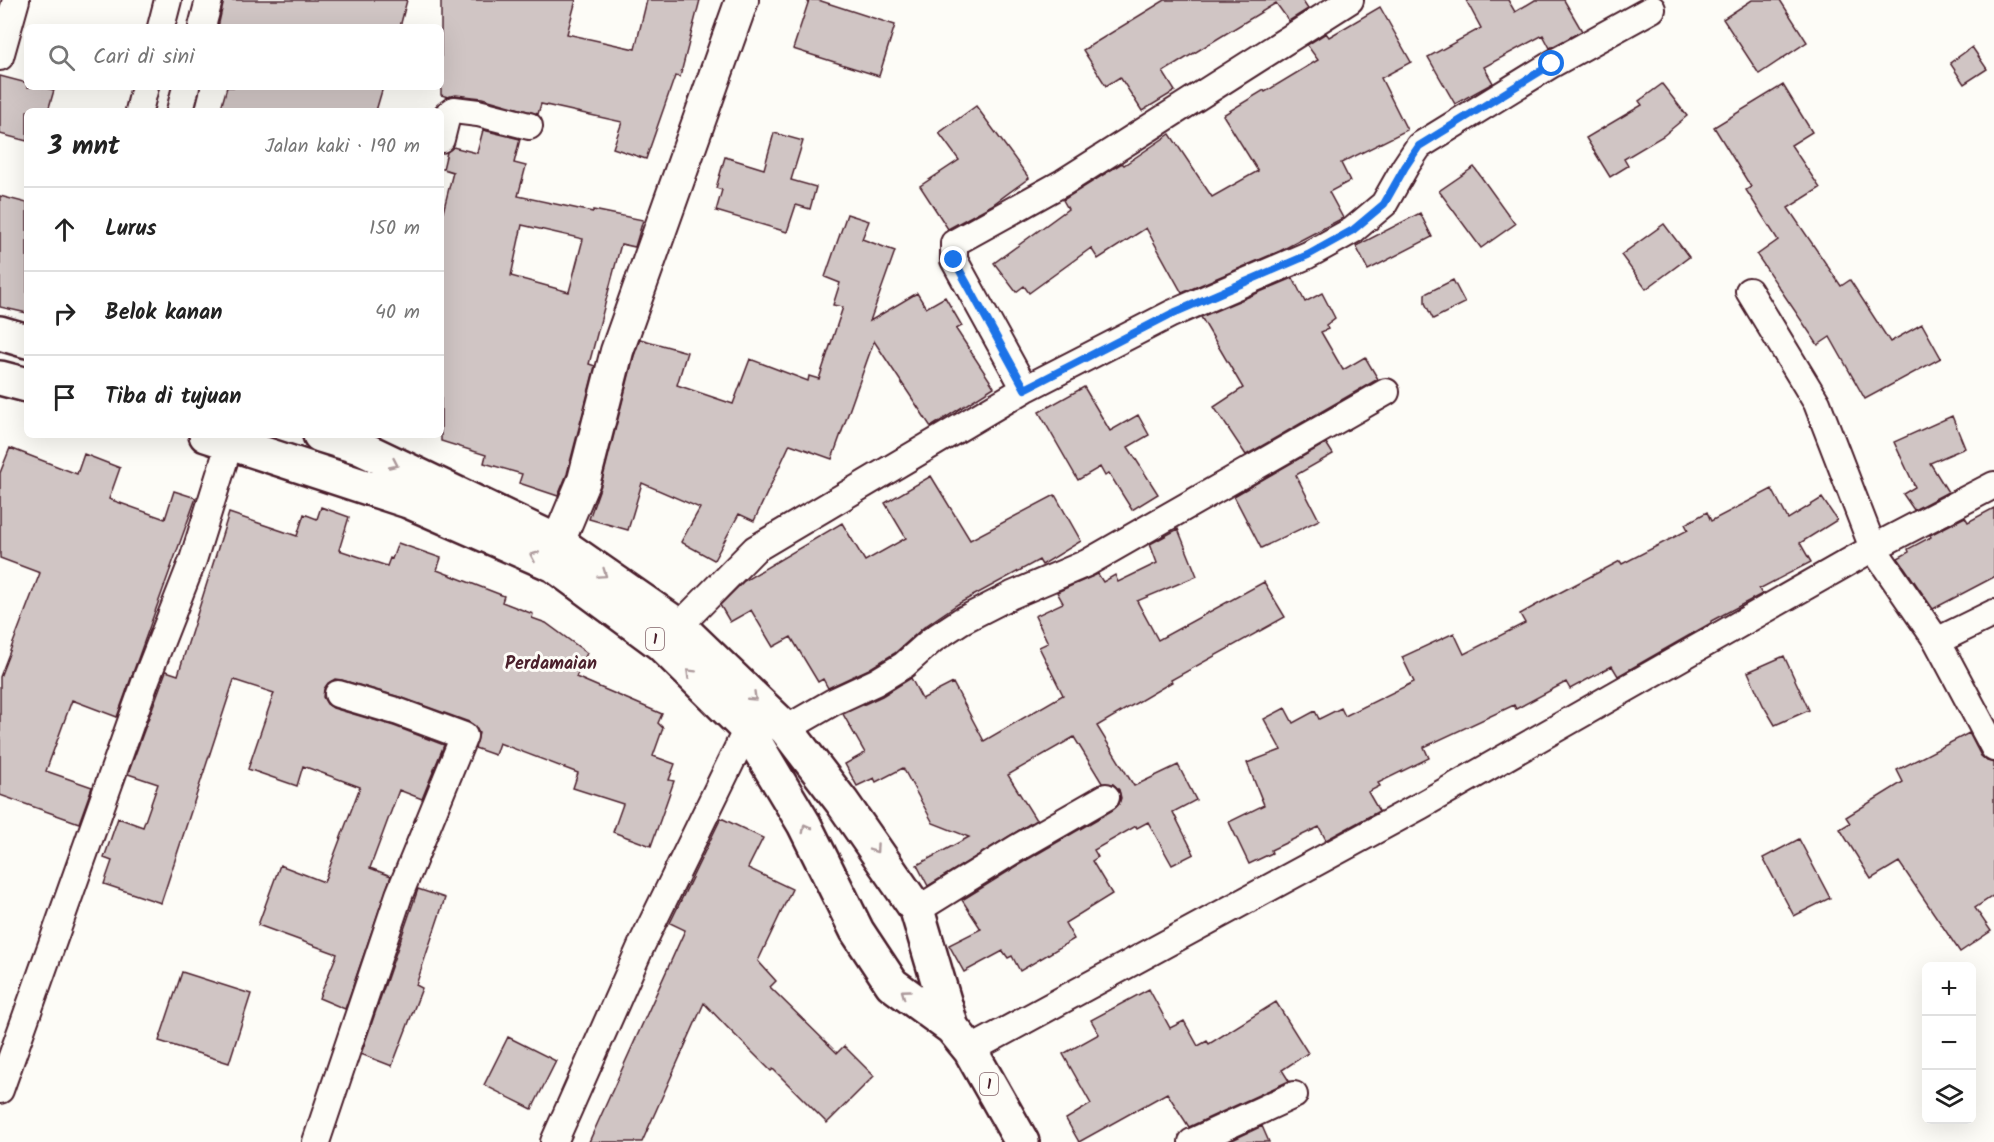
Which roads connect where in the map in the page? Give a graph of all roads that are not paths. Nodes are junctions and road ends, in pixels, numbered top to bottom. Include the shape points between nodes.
1 (16, 0) edge
2 (168, 0) edge
3 (209, 0) edge
4 (742, 0) edge
5 (1350, 0) edge
6 (1652, 9) dead end
7 (161, 24) edge
8 (203, 24) edge
9 (0, 57) edge
10 (144, 90) edge
11 (185, 90) edge
12 (140, 108) edge
13 (181, 108) edge
14 (529, 126) dead end
15 (444, 127) edge
16 (1749, 291) dead end
17 (0, 333) edge
18 (24, 341) edge
19 (0, 378) edge
20 (24, 384) edge
21 (1025, 389) junction
22 (1386, 392) dead end
23 (218, 438) edge
24 (340, 438) edge
25 (361, 441) edge
26 (1994, 485) edge
27 (558, 542) junction
28 (1873, 548) junction
29 (1994, 613) edge
30 (679, 626) junction
31 (1937, 641) junction
32 (338, 694) dead end
33 (747, 729) junction
34 (786, 729) junction
35 (1994, 748) edge
36 (1106, 797) dead end
37 (917, 910) junction
38 (961, 1039) junction
39 (0, 1090) edge
40 (1294, 1095) dead end
41 (316, 1142) edge
42 (554, 1142) edge
43 (1022, 1142) edge
44 (1192, 1142) edge

1 - 9 street
2 - 7 street
3 - 8 street
4 - 27 street via 617,351 584,480
5 - 21 street via 1064,182 954,243 954,260
6 - 21 street via 1552,64 1419,146 1384,204 1353,230 1308,255 1171,314
10 - 12 street
11 - 13 street
14 - 15 street via 454,110 447,115
16 - 28 street via 1817,403
17 - 18 highway
19 - 20 highway
21 - 30 street via 755,549
22 - 34 street via 1087,563 961,621 904,665
33 -> 23 highway, 1 via 661,644 554,565 408,501
23 - 39 street via 194,560 147,677
24 - 25 highway, 1
25 -> 27 highway, 1
26 - 28 street
27 -> 30 highway, 1
28 - 31 street
28 - 38 street via 1420,806
29 - 31 street
30 -> 34 highway, 1
31 - 35 street
32 - 41 street via 464,736 399,895
38 -> 33 highway, 1 via 892,984 857,932 804,824
33 - 42 street via 642,944
34 -> 37 highway, 1
36 - 37 street
37 - 38 highway, 1
38 - 43 highway, 1
40 - 44 street

